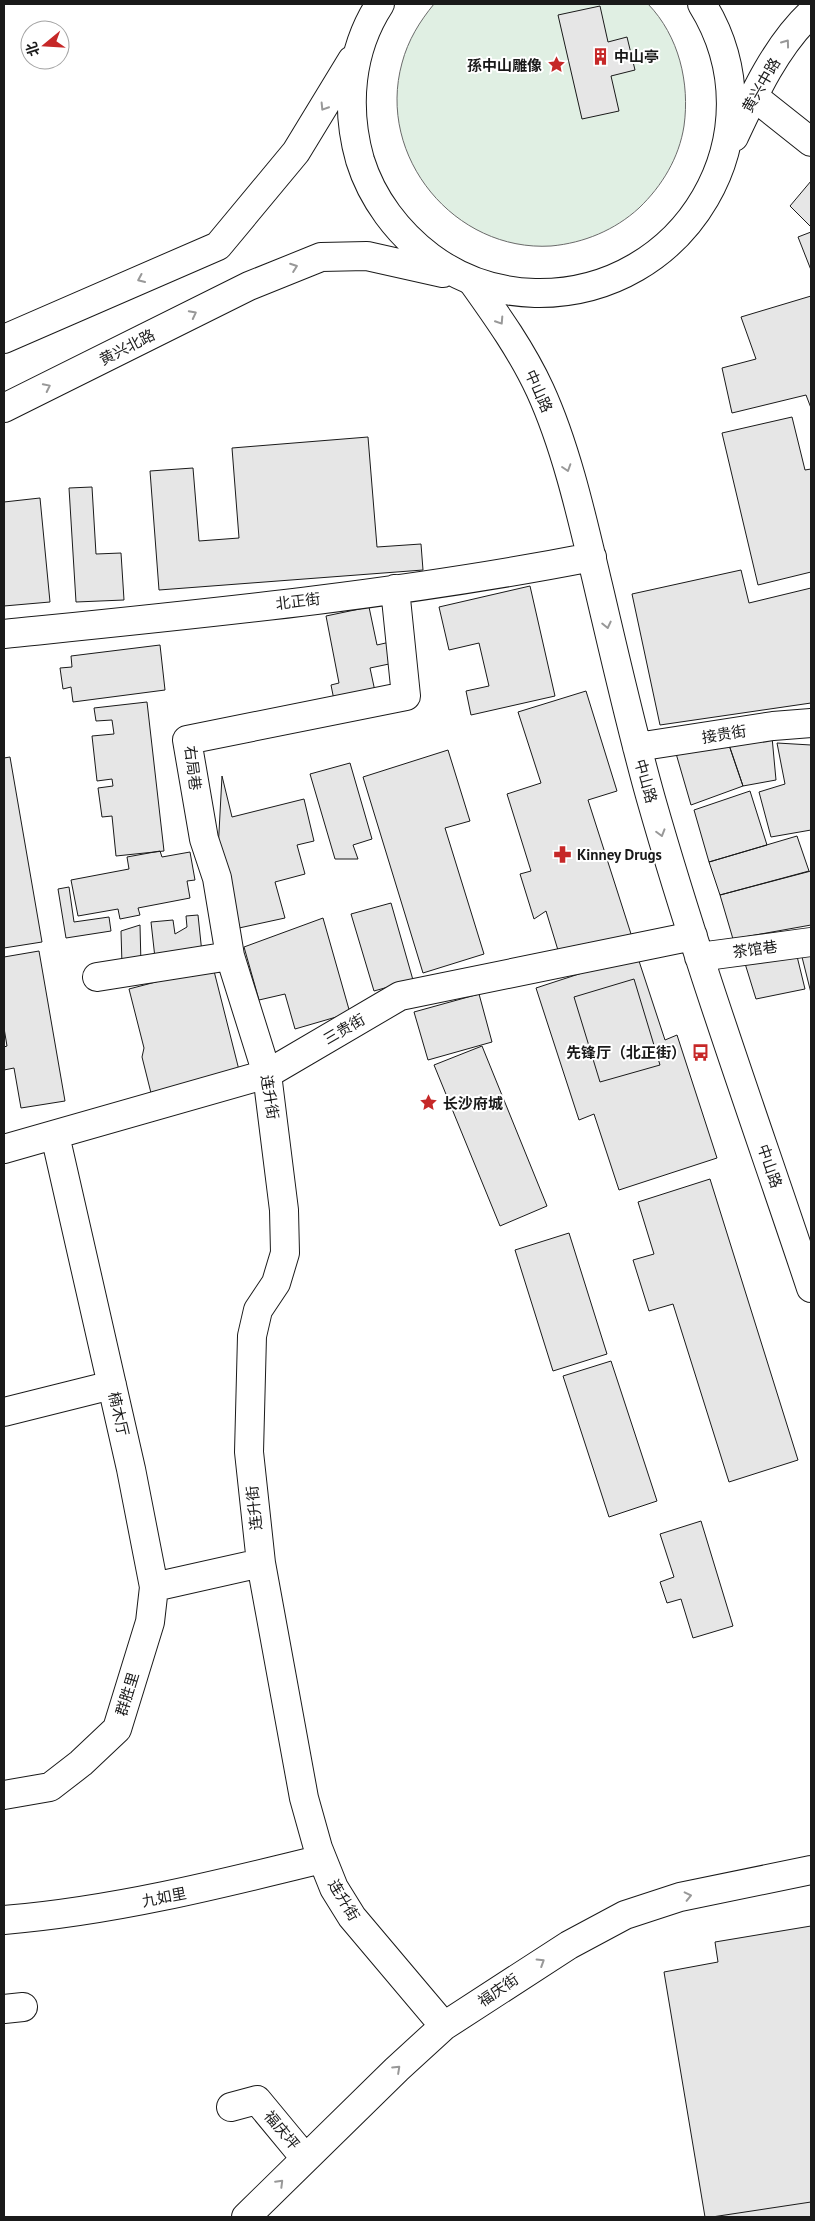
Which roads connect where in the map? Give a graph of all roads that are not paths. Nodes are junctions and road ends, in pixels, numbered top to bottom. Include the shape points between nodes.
1 (380, 4) edge
2 (702, 4) edge
3 (811, 13) edge
4 (358, 51) junction
5 (753, 96) junction
6 (811, 142) edge
7 (722, 163) junction
8 (472, 281) junction
9 (4, 339) edge
10 (4, 408) edge
11 (592, 557) junction
12 (395, 589) junction
13 (4, 634) edge
14 (811, 722) edge
15 (637, 748) junction
16 (811, 942) edge
17 (696, 946) junction
18 (230, 956) junction
19 (97, 977) dead end
20 (267, 1074) junction
21 (55, 1135) junction
22 (4, 1149) edge
23 (811, 1288) edge
24 (112, 1385) junction
25 (4, 1412) edge
26 (261, 1563) junction
27 (154, 1587) junction
28 (4, 1795) edge
29 (322, 1859) junction
30 (811, 1870) edge
31 (4, 1920) edge
32 (444, 2026) junction
33 (231, 2107) dead end
34 (305, 2158) junction
35 (246, 2217) edge

1 - 4 street via 371,17
2 - 7 street via 723,48 730,79 731,108
5 -> 3 street, 黄兴中路 via 778,55
4 - 8 street via 351,112 364,173 396,226 443,266
4 -> 9 street via 296,152 218,246
5 - 6 street
5 - 7 street, 黄兴中路
7 - 8 street via 711,190 678,235 634,270 582,290 553,293 516,292
10 -> 8 street, 黄兴北路 via 249,286 321,257 367,256
8 -> 11 street, 中山路 via 517,347 541,392 576,495
11 - 12 street, 北正街 via 477,579
11 -> 15 street, 中山路
12 - 13 street, 北正街
12 - 18 street, 右局巷 via 406,696 187,740 204,839 217,878
14 - 15 street, 接贵街
15 -> 17 street, 中山路
16 - 17 street, 茶馆巷
17 - 20 street, 三贵街 via 400,996
17 - 23 street, 中山路
18 - 19 street
18 - 20 street, 连升街
20 - 21 street, 三贵街
20 - 26 street, 连升街 via 284,1210 285,1253 276,1283 258,1310 252,1336 249,1452
21 - 22 street, 三贵街
21 - 24 street, 楠木厅
24 - 25 street
24 - 27 street, 楠木厅
26 - 27 street
26 - 29 street, 连升街 via 304,1798
27 - 28 street, 群胜里 via 150,1622 117,1729 81,1764 50,1787
29 - 31 street, 九如里 via 198,1890 112,1907
29 - 32 street, 连升街 via 334,1888 352,1917
32 -> 30 street, 福庆街 via 569,1944 625,1915 680,1897
34 -> 32 street, 福庆街
33 - 34 street, 福庆坪 via 256,2100
35 -> 34 street, 福庆街

